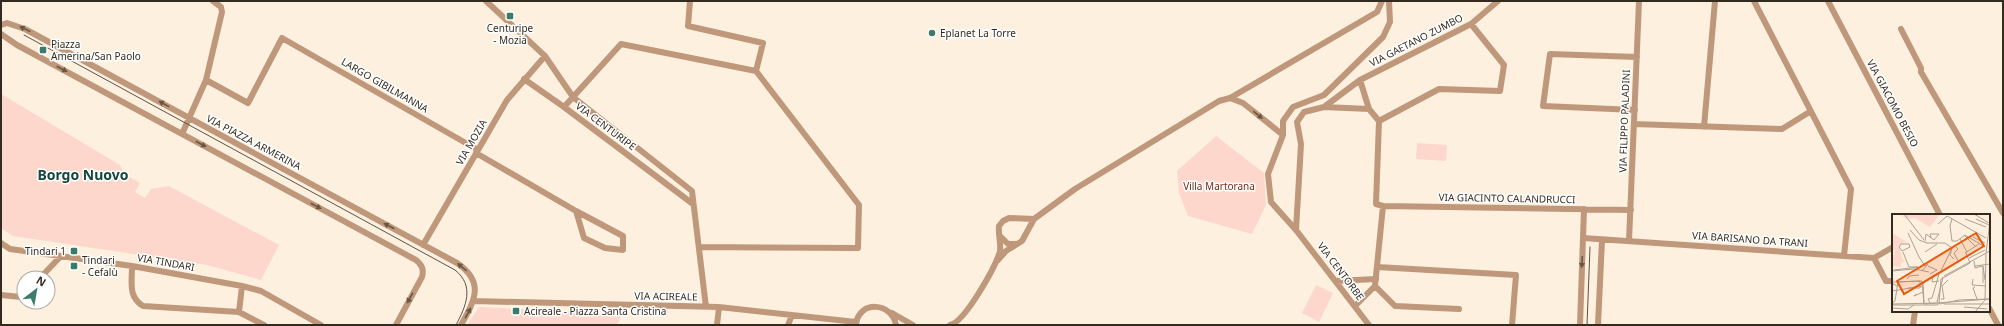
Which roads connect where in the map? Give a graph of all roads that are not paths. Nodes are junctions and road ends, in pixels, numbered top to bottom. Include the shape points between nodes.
1 (213, 1) edge
2 (486, 1) edge
3 (690, 1) edge
4 (1382, 1) edge
5 (1389, 1) edge
6 (1498, 1) edge
7 (1639, 1) edge
8 (1715, 1) edge
9 (1754, 1) edge
10 (1828, 1) edge
11 (1471, 24) junction
12 (1, 25) edge
13 (1901, 29) dead end
14 (2, 37) edge
15 (545, 56) junction
16 (1637, 57) junction
17 (756, 71) junction
18 (524, 79) junction
19 (206, 80) junction
20 (1360, 80) junction
21 (573, 97) junction
22 (1230, 98) junction
23 (564, 107) junction
24 (1324, 107) junction
25 (1369, 108) junction
26 (1635, 110) junction
27 (1811, 111) junction
28 (190, 119) junction
29 (1379, 122) junction
30 (1634, 124) junction
31 (1704, 127) junction
32 (182, 134) junction
33 (1283, 135) junction
34 (477, 151) junction
35 (693, 204) junction
36 (1383, 206) junction
37 (1584, 209) junction
38 (1631, 210) junction
39 (576, 211) junction
40 (2003, 213) edge
41 (1939, 214) edge
42 (1015, 219) junction
43 (1034, 219) junction
44 (1296, 230) junction
45 (999, 233) junction
46 (1025, 235) junction
47 (1584, 238) junction
48 (1602, 240) junction
49 (1629, 241) junction
50 (1, 243) edge
51 (1016, 244) junction
52 (423, 245) junction
53 (699, 247) junction
54 (1892, 248) edge
55 (61, 256) junction
56 (1844, 256) junction
57 (1874, 258) junction
58 (997, 261) junction
59 (132, 266) junction
60 (1377, 267) junction
61 (48, 270) edge
62 (1892, 280) edge
63 (1336, 281) junction
64 (1376, 282) junction
65 (242, 286) junction
66 (1, 296) edge
67 (16, 297) edge
68 (474, 301) junction
69 (706, 306) junction
70 (1355, 306) junction
71 (719, 307) junction
72 (1459, 309) dead end
73 (1990, 310) edge
74 (239, 312) junction
75 (1915, 312) edge
76 (891, 313) junction
77 (792, 315) junction
78 (856, 324) edge
79 (264, 325) edge
80 (321, 325) edge
81 (396, 325) edge
82 (461, 325) edge
83 (717, 325) edge
84 (788, 325) edge
85 (896, 325) edge
86 (913, 325) edge
87 (950, 325) edge
88 (1369, 325) edge
89 (1512, 325) edge
90 (1580, 325) edge
91 (1598, 325) edge
92 (1913, 325) edge
93 (1998, 325) edge

1 - 19 street via 221,7 222,12
2 - 15 street, VIA CENTURIPE
3 - 17 street via 688,26 763,43
4 - 22 street via 1377,12
5 - 33 street, VIA CENTORBE via 1390,22 1383,37 1324,95 1293,107 1283,121
6 - 11 street, VIA GAETANO ZUMBO
7 - 16 street, VIA FILIPPO PALADINI
8 - 31 street
9 - 27 street
10 - 41 street, VIA GIACOMO BESIO
11 - 20 street, VIA GAETANO ZUMBO
11 - 29 street via 1504,65 1500,91 1439,88
28 -> 12 street, VIA PIAZZA ARMERINA via 25,29 7,23
13 - 40 street via 1921,72
14 -> 32 street
15 - 18 street, VIA MOZIA
15 - 21 street, VIA CENTURIPE
16 - 26 street, VIA FILIPPO PALADINI
16 - 26 street via 1550,54 1543,106
17 - 21 street via 621,44
17 - 53 street via 860,205 858,248
18 - 23 street
18 - 34 street, VIA MOZIA via 506,100
19 - 28 street
19 - 34 street, LARGO GIBILMANNA via 248,103 282,38
20 - 24 street, VIA GAETANO ZUMBO
20 - 25 street
21 - 23 street, VIA CENTURIPE
21 - 35 street via 692,192
22 -> 33 street via 1243,103
22 - 43 street via 1219,101 1075,189
23 - 35 street, VIA CENTURIPE
24 - 25 street
24 - 44 street via 1304,112 1297,122 1301,144
25 - 29 street
26 - 30 street, VIA FILIPPO PALADINI
27 - 31 street via 1782,129
27 - 56 street via 1851,189
28 - 32 street
52 -> 28 street, VIA PIAZZA ARMERINA
29 - 36 street via 1376,204
30 - 31 street
30 - 38 street, VIA FILIPPO PALADINI
32 -> 81 street via 422,264 422,277
33 - 44 street, VIA CENTORBE via 1268,174 1271,202
34 - 39 street, LARGO GIBILMANNA
34 - 52 street, VIA MOZIA
35 - 53 street
36 - 37 street, VIA GIACINTO CALANDRUCCI
36 - 60 street
37 - 38 street, VIA GIACINTO CALANDRUCCI
37 - 47 street
38 - 49 street, VIA FILIPPO PALADINI
39 - 39 street, LARGO GIBILMANNA via 584,238 605,248 623,250 623,236
42 - 43 street
42 - 45 street via 1003,221 999,226
42 - 46 street via 1022,222
43 - 46 street
44 - 63 street, VIA CENTORBE
45 - 51 street via 1002,240 1008,244
45 - 58 street via 1001,242
46 - 51 street via 1022,241
47 - 48 street, VIA BARISANO DA TRANI
47 -> 90 street
48 - 49 street, VIA BARISANO DA TRANI
48 - 91 street
49 - 56 street, VIA BARISANO DA TRANI
50 - 55 street, VIA TINDARI via 10,249
51 - 58 street
68 -> 52 street, VIA PIAZZA ARMERINA via 473,280 464,268
53 - 69 street
54 - 57 street
55 - 59 street, VIA TINDARI
55 - 61 street
56 - 57 street, VIA BARISANO DA TRANI
57 - 62 street via 1886,280
58 - 87 street via 965,313
59 - 65 street, VIA TINDARI
59 - 74 street via 131,292 135,301 143,306
60 - 64 street
60 - 89 street via 1516,275
63 - 64 street
63 - 70 street, VIA CENTORBE
64 - 70 street
64 - 72 street via 1395,306
65 - 74 street
65 - 80 street, VIA TINDARI via 261,291
66 - 67 street
68 - 69 street, VIA ACIREALE
82 -> 68 street
69 - 71 street, VIA ACIREALE
70 - 88 street, VIA CENTORBE
71 - 77 street, VIA ACIREALE
71 - 83 street
73 - 93 street
74 - 79 street
75 - 92 street
76 - 78 street via 874,306 862,311
76 - 85 street
76 - 86 street
77 - 78 street, VIA ACIREALE
77 - 84 street

